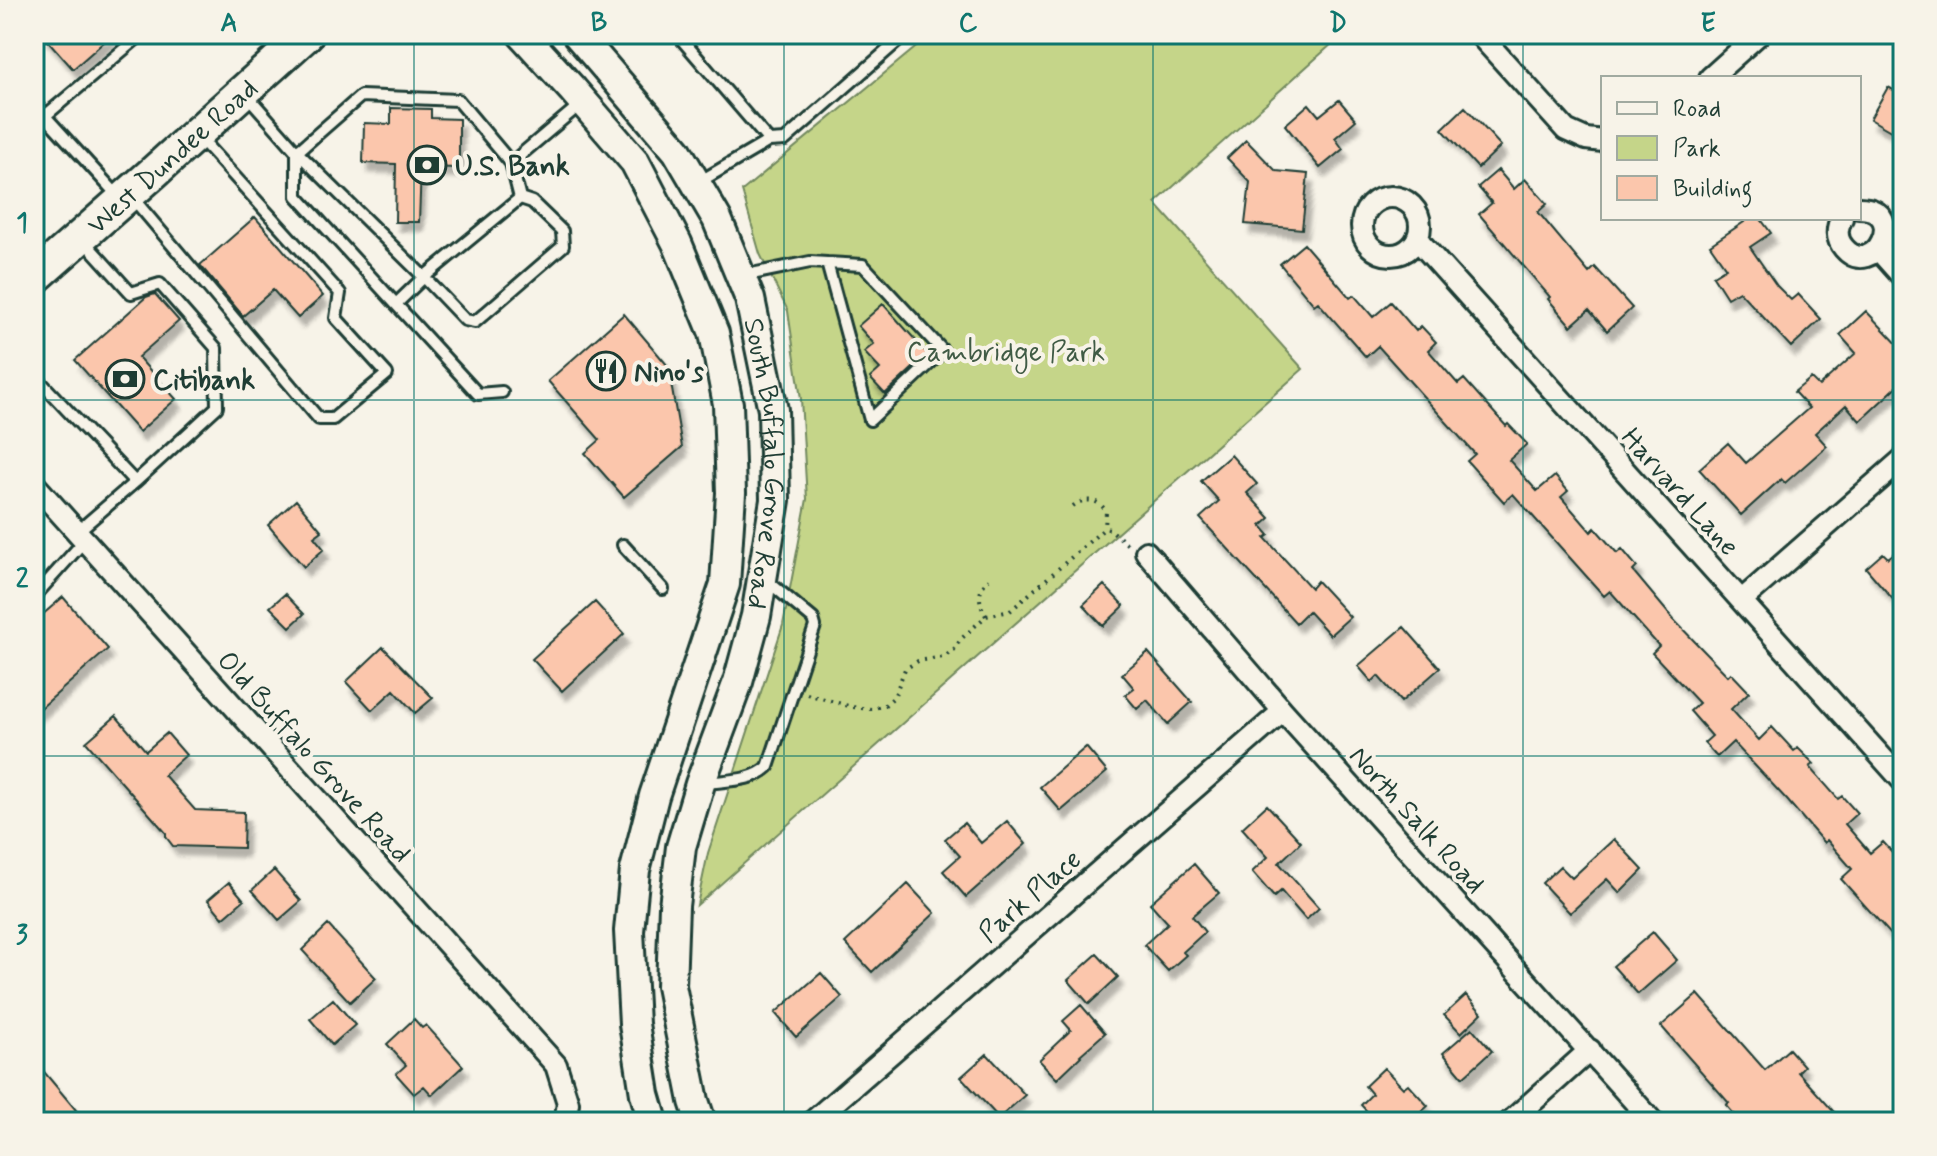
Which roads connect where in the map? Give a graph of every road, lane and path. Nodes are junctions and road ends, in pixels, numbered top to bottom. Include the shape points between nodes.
1 (142, 34) edge
2 (522, 34) edge
3 (577, 34) edge
4 (677, 34) edge
5 (906, 34) edge
6 (1479, 34) edge
7 (1759, 34) edge
8 (295, 41) edge
9 (1712, 76) edge
10 (244, 92) junction
11 (34, 100) edge
12 (584, 102) junction
13 (45, 116) junction
14 (196, 134) junction
15 (769, 141) junction
16 (1601, 141) edge
17 (297, 152) junction
18 (511, 163) junction
19 (696, 183) junction
20 (126, 198) junction
21 (520, 198) junction
22 (1861, 208) edge
23 (1841, 220) edge
24 (80, 237) junction
25 (1417, 239) dead end
26 (1878, 249) junction
27 (827, 263) junction
28 (424, 277) junction
29 (741, 277) junction
30 (1903, 277) edge
31 (34, 278) edge
32 (396, 304) junction
33 (34, 375) edge
34 (502, 392) dead end
35 (1903, 459) edge
36 (135, 482) junction
37 (34, 484) edge
38 (1073, 506) dead end
39 (1105, 528) junction
40 (81, 536) junction
41 (623, 545) dead end
42 (1146, 552) joint
43 (762, 576) junction
44 (989, 579) dead end
45 (663, 589) dead end
46 (34, 597) edge
47 (1742, 600) junction
48 (986, 616) junction
49 (793, 690) junction
50 (1283, 711) junction
51 (1903, 781) edge
52 (700, 784) junction
53 (1590, 1050) junction
54 (565, 1122) edge
55 (653, 1122) edge
56 (701, 1122) edge
57 (812, 1122) edge
58 (1510, 1122) edge
59 (1653, 1122) edge

1 - 13 lane
2 - 12 main road, South Buffalo Grove Road
3 - 19 main road, South Buffalo Grove Road via 677,151
4 - 15 lane
5 - 15 lane via 785,140
6 - 16 street via 1566,130
7 - 9 street
8 - 10 main road, West Dundee Road
10 - 14 main road, West Dundee Road
10 - 17 lane
11 - 13 lane
12 - 18 lane
12 - 55 main road, South Buffalo Grove Road via 635,162 677,243 714,333 728,404 731,493 725,584 654,796 635,870 629,931 634,1024
13 - 20 lane
14 - 20 main road, West Dundee Road
14 - 20 lane via 340,293 336,318 387,374 333,419 319,419
15 - 19 lane
17 - 18 lane via 361,96 458,100
17 - 28 lane
17 - 32 lane via 297,196
18 - 21 lane
19 - 29 main road, South Buffalo Grove Road
20 - 24 main road, West Dundee Road
21 - 28 lane
21 - 28 lane via 532,202 562,231 563,246 475,322 465,320
22 - 26 street via 1872,210 1883,221 1885,236
23 - 26 street via 1838,239 1848,252 1863,256
24 - 31 main road, West Dundee Road
24 - 36 lane via 131,293 160,284 216,348 217,407
25 - 47 street, Harvard Lane
26 - 30 street
27 - 27 lane via 862,391 870,420 943,351 863,265
27 - 29 lane
28 - 32 lane
29 - 43 main road, South Buffalo Grove Road via 773,410 775,500
32 - 34 lane via 478,394
33 - 36 lane
35 - 47 street
36 - 40 lane
37 - 40 street, Old Buffalo Grove Road
38 - 39 path via 1083,500 1098,503 1106,511
39 - 42 path via 1129,547
39 - 48 path via 1010,611
40 - 46 lane
40 - 54 street, Old Buffalo Grove Road via 556,1065 568,1103
41 - 45 lane
42 - 50 street, North Salk Road
43 - 49 lane via 815,626
43 - 52 main road, South Buffalo Grove Road via 738,682
44 - 48 path via 979,600
47 - 51 street, Harvard Lane
48 - 49 path via 944,657 905,669 885,705 852,707
49 - 52 lane via 768,767 752,777
50 - 53 street, North Salk Road
50 - 57 street, Park Place
52 - 56 main road, South Buffalo Grove Road via 681,847 671,986
53 - 58 street
53 - 59 street, North Salk Road

